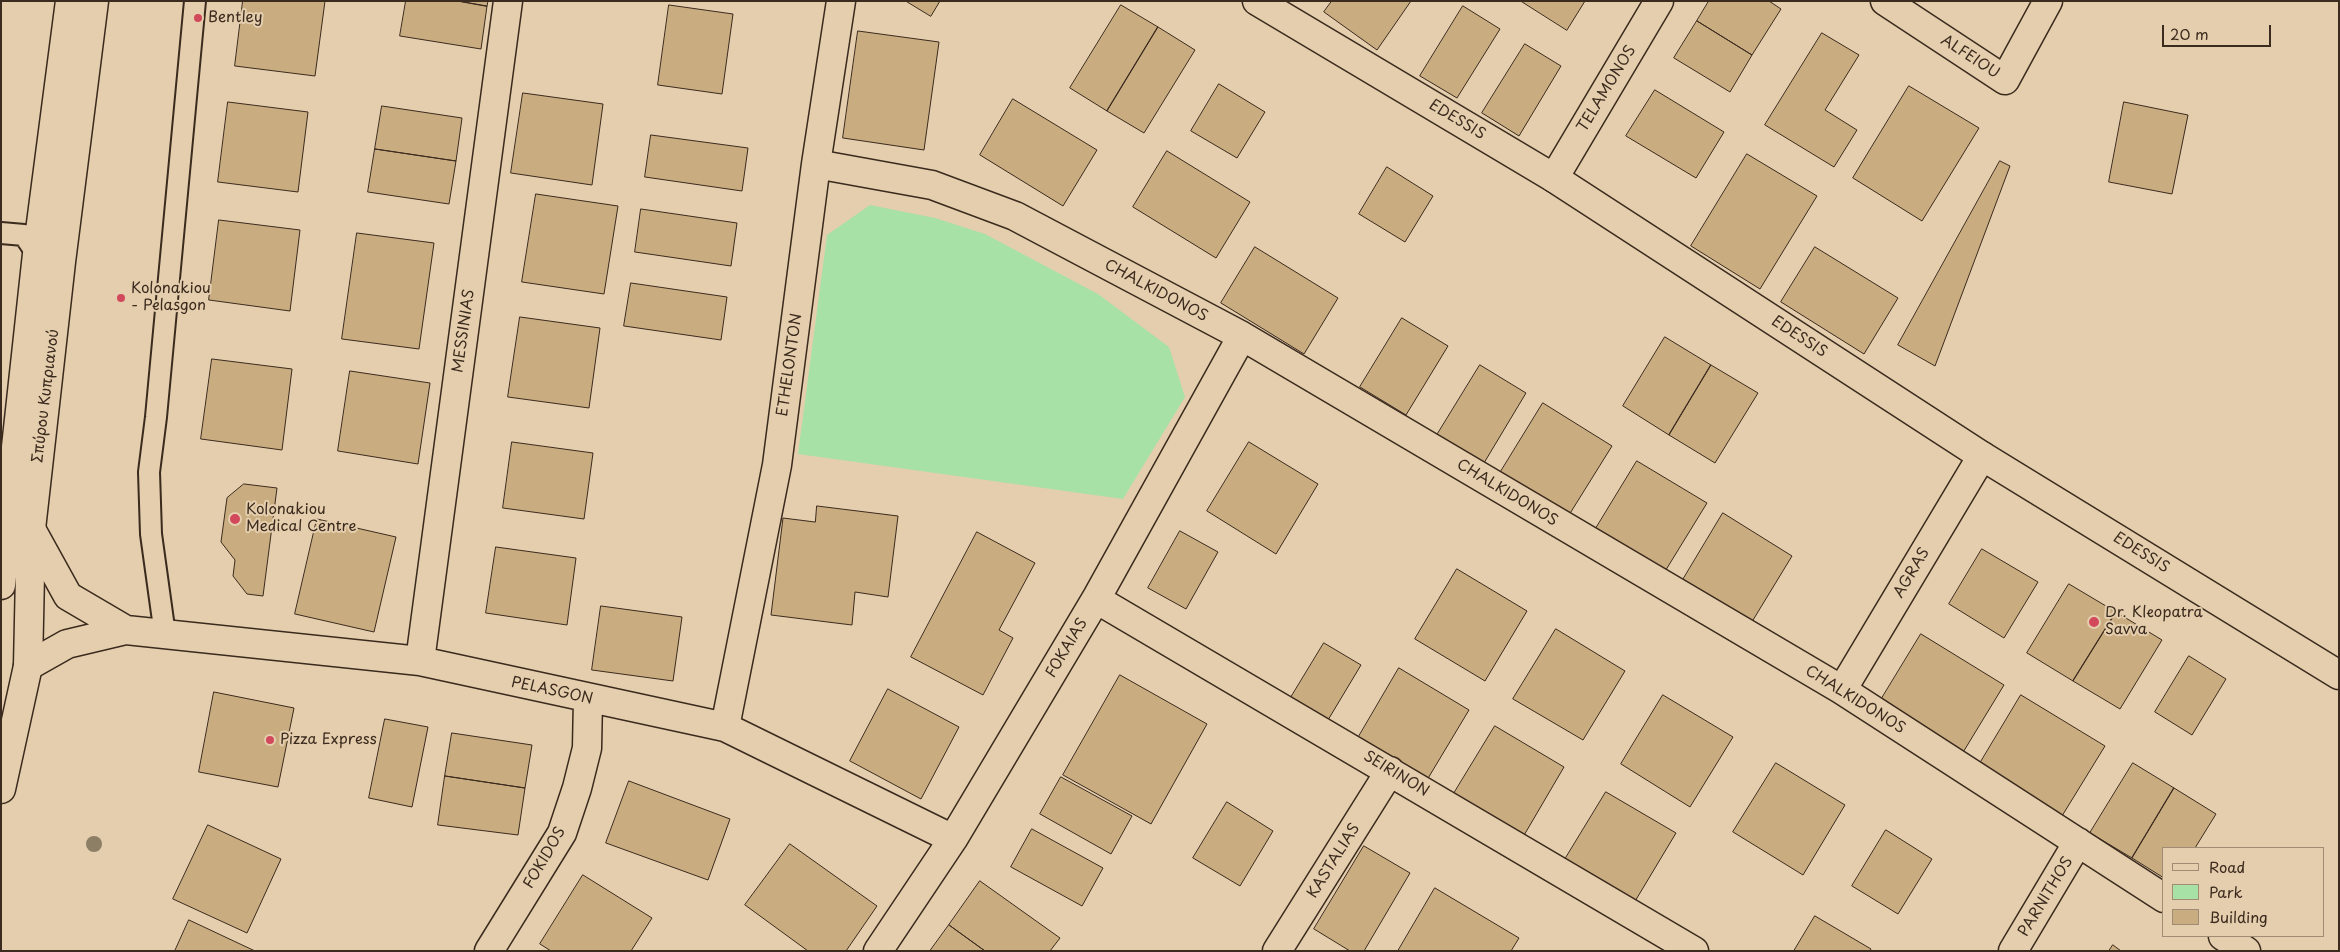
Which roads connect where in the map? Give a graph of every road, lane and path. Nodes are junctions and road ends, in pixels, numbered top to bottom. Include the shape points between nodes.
1 (70, 1) edge
2 (94, 1) edge
3 (195, 1) edge
4 (508, 1) edge
5 (842, 1) edge
6 (1660, 1) edge
7 (1885, 1) edge
8 (2048, 1) edge
9 (1274, 5) edge
10 (816, 164) junction
11 (1554, 178) junction
12 (1, 233) edge
13 (37, 254) junction
14 (1242, 336) junction
15 (1982, 456) junction
16 (30, 529) junction
17 (1, 585) edge
18 (1096, 599) junction
19 (126, 630) junction
20 (164, 635) junction
21 (420, 661) junction
22 (28, 666) junction
23 (2339, 675) edge
24 (1842, 690) junction
25 (588, 699) junction
26 (725, 727) junction
27 (1390, 771) junction
28 (1, 789) edge
29 (953, 838) junction
30 (2078, 842) junction
31 (2162, 897) edge
32 (2225, 937) edge
33 (489, 951) edge
34 (878, 951) edge
35 (1277, 951) edge
36 (1694, 951) edge
37 (2013, 951) edge
38 (2246, 951) edge

1 - 13 street, Σπύρου Κυπριανού
2 - 16 street, Σπύρου Κυπριανού
3 - 20 lane via 149,472 151,534
4 - 21 street, MESSINIAS
5 - 10 street, ETHELONTON
6 - 11 street, TELAMONOS
7 - 8 street, ALFEIOU via 2005,80
9 - 11 street, EDESSIS
10 - 14 street, CHALKIDONOS via 932,185 1015,216
10 - 26 street, ETHELONTON via 776,465
11 - 15 street, EDESSIS
12 - 13 lane via 24,235
13 - 17 street, Σπύρου Κυπριανού
14 - 18 street, FOKAIAS
14 - 24 street, CHALKIDONOS
15 - 23 street, EDESSIS
15 - 24 street, AGRAS
16 - 19 street, PELASGON via 68,596
16 - 22 street, Σπύρου Κυπριανού
18 - 27 street, SEIRINON
18 - 29 street, FOKAIAS
19 - 20 street, PELASGON
19 - 22 street, PELASGON via 67,644
20 - 21 street, PELASGON
21 - 25 street, PELASGON
22 - 28 street, Σπύρου Κυπριανού
24 - 30 street, CHALKIDONOS
25 - 26 street, PELASGON
25 - 33 street, FOKIDOS via 586,748 562,833
26 - 29 street, PELASGON
27 - 35 street, KASTALIAS
27 - 36 street, SEIRINON
29 - 34 street, FOKAIAS
30 - 31 street, CHALKIDONOS
30 - 37 street, PARNITHOS
32 - 38 street

